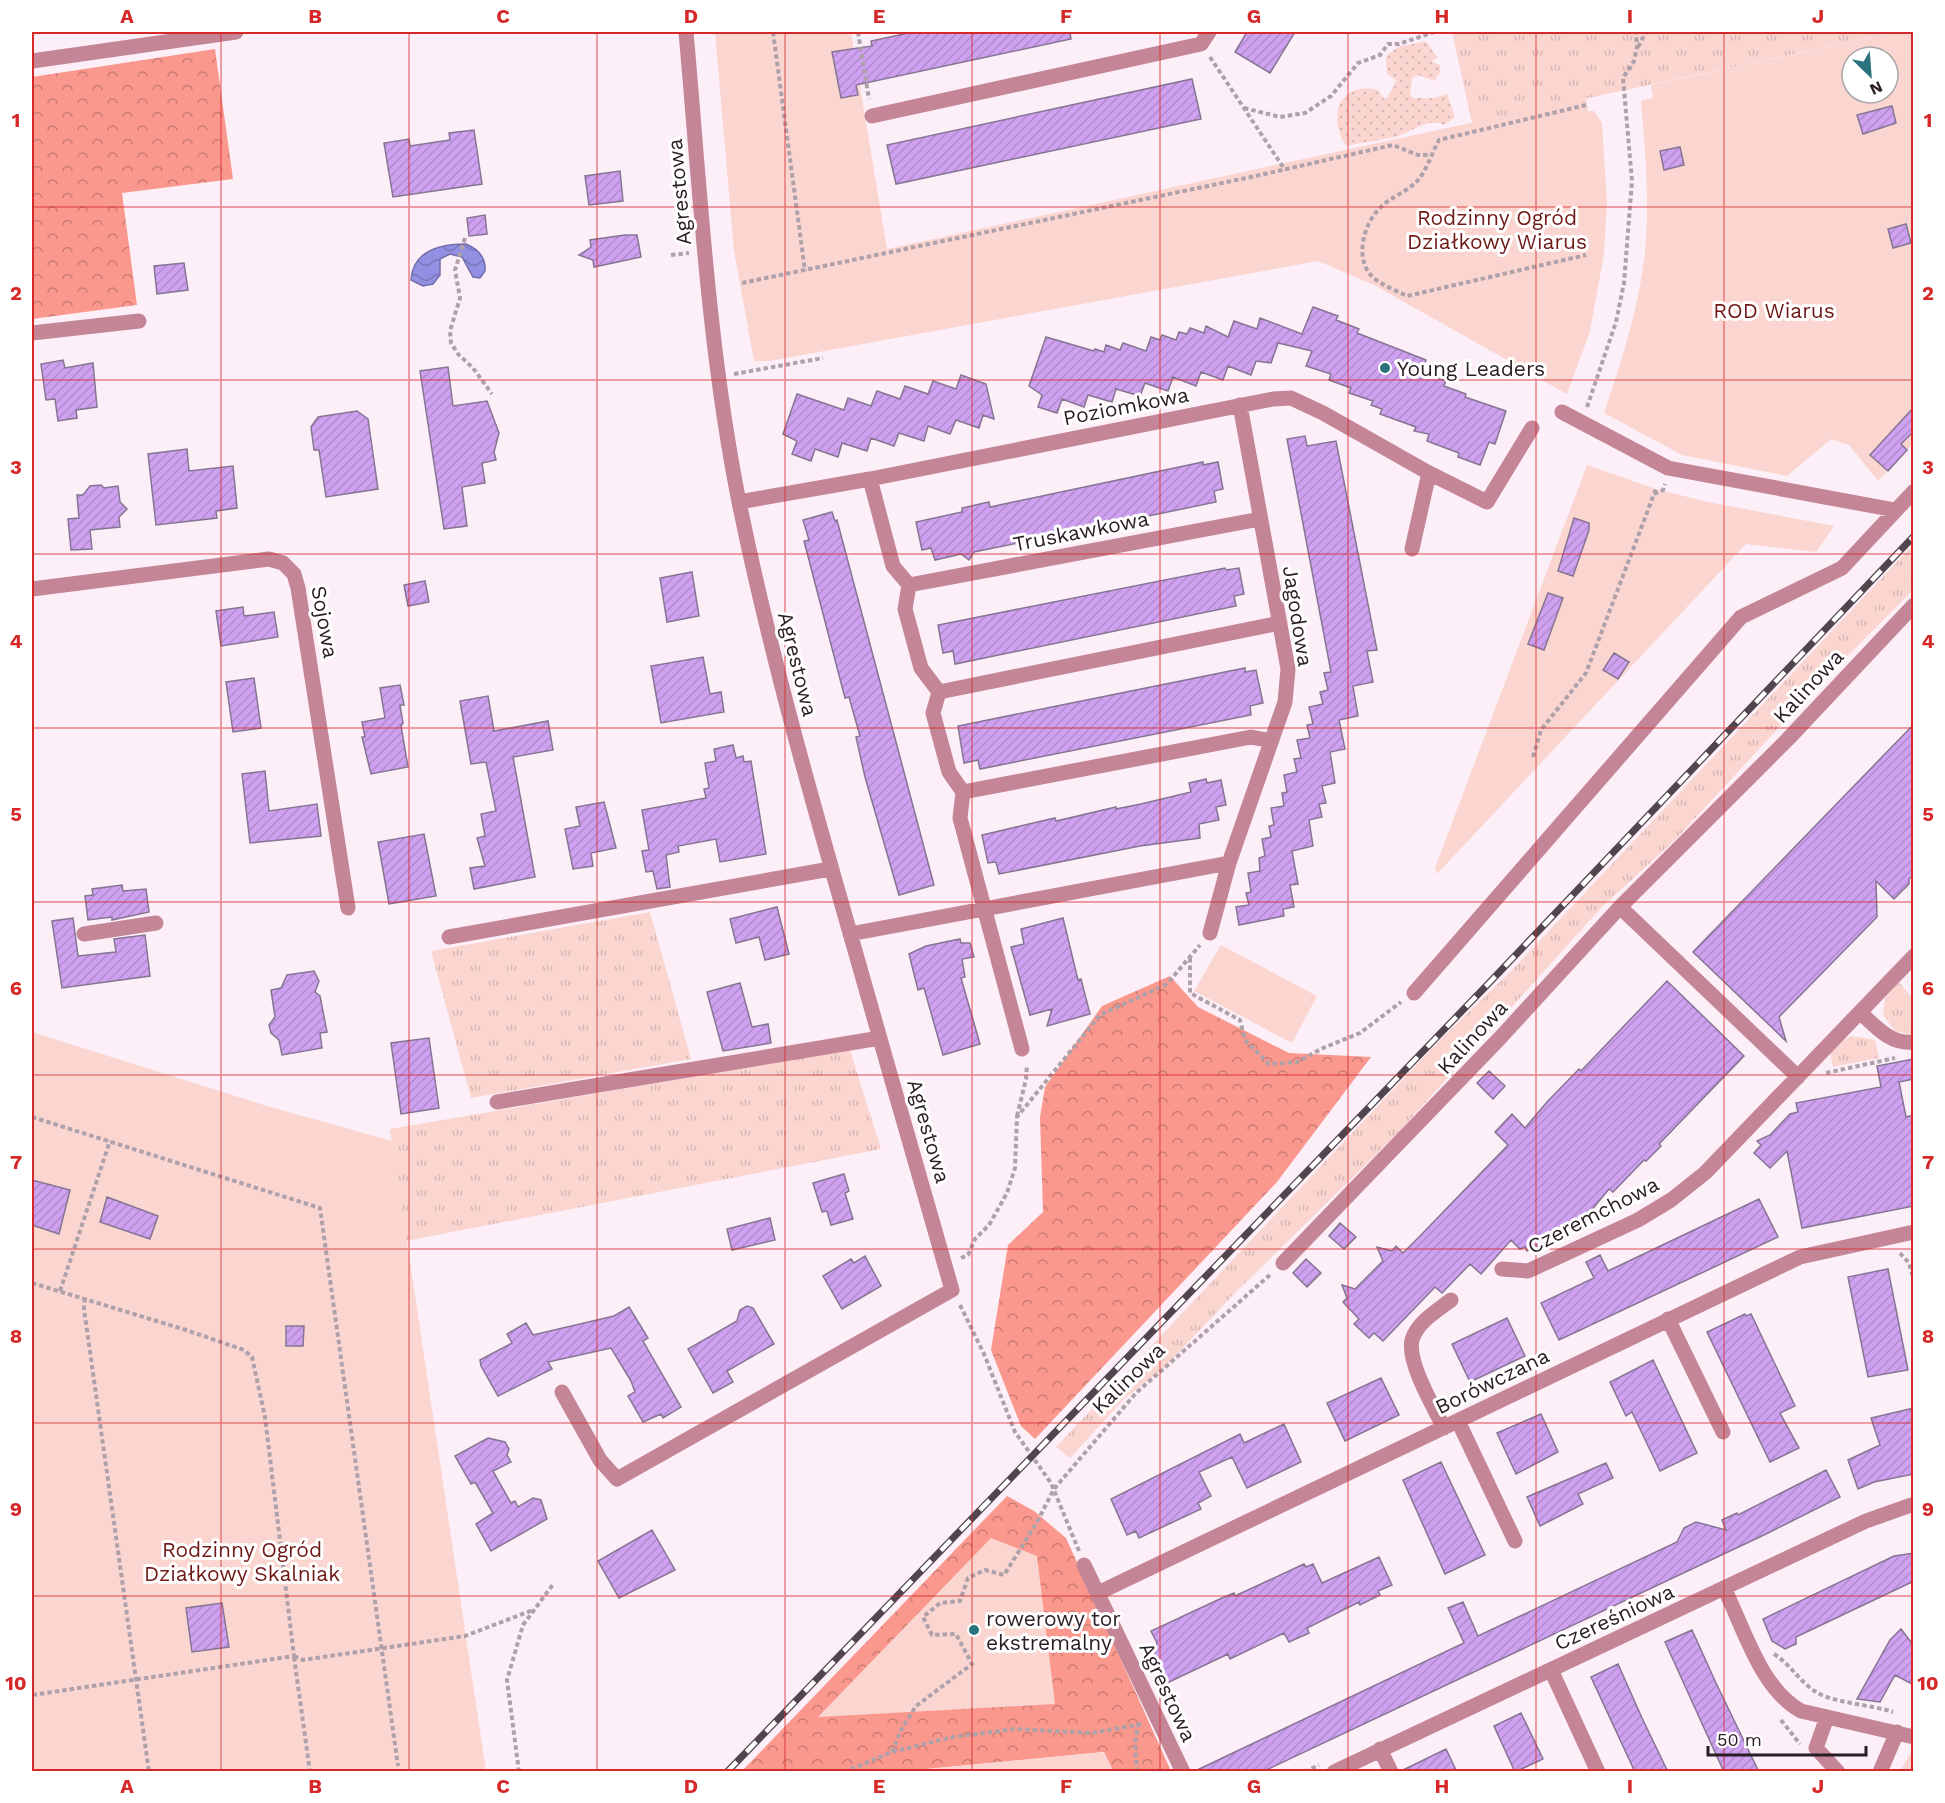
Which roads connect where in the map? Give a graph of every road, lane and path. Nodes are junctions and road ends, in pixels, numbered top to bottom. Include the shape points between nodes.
1 (236, 32) edge
2 (686, 32) edge
3 (773, 32) edge
4 (858, 32) edge
5 (1434, 32) edge
6 (1636, 32) edge
7 (1646, 32) edge
8 (1205, 38) edge
9 (1637, 47) junction
10 (32, 61) edge
11 (1586, 105) dead end
12 (1244, 108) junction
13 (872, 116) joint
14 (1431, 155) junction
15 (1285, 170) junction
16 (465, 238) dead end
17 (1586, 255) dead end
18 (805, 271) junction
19 (742, 283) dead end
20 (139, 321) dead end
21 (32, 333) edge
22 (823, 358) dead end
23 (736, 366) dead end
24 (737, 374) junction
25 (719, 377) junction
26 (739, 385) dead end
27 (492, 394) dead end
28 (1240, 405) junction
29 (1562, 412) dead end
30 (1581, 422) junction
31 (1532, 428) dead end
32 (1429, 473) junction
33 (870, 479) junction
34 (1656, 489) dead end
35 (1663, 490) dead end
36 (1914, 491) edge
37 (1653, 495) junction
38 (739, 502) junction
39 (1895, 510) junction
40 (1260, 519) junction
41 (1412, 549) dead end
42 (909, 585) junction
43 (32, 589) edge
44 (1914, 605) edge
45 (1280, 623) junction
46 (939, 692) junction
47 (1271, 741) junction
48 (1533, 757) dead end
49 (963, 792) junction
50 (1229, 863) junction
51 (830, 868) junction
52 (1620, 907) junction
53 (348, 908) dead end
54 (983, 909) junction
55 (156, 923) dead end
56 (1209, 933) joint
57 (84, 934) dead end
58 (850, 934) junction
59 (449, 937) dead end
60 (1914, 956) edge
61 (1190, 957) junction
62 (1413, 993) joint
63 (1860, 1012) junction
64 (880, 1038) junction
65 (1914, 1042) edge
66 (1022, 1049) joint
67 (1905, 1056) dead end
68 (1823, 1073) dead end
69 (1798, 1077) junction
70 (497, 1102) dead end
71 (32, 1117) edge
72 (1017, 1117) junction
73 (110, 1141) junction
74 (1913, 1235) edge
75 (1893, 1251) dead end
76 (1283, 1263) joint
77 (945, 1265) junction
78 (1502, 1269) dead end
79 (1914, 1281) edge
80 (32, 1284) edge
81 (952, 1290) junction
82 (60, 1291) junction
83 (86, 1298) junction
84 (1451, 1300) dead end
85 (1668, 1318) junction
86 (562, 1392) dead end
87 (1451, 1424) junction
88 (1723, 1432) dead end
89 (1054, 1489) junction
90 (1914, 1504) edge
91 (1515, 1541) dead end
92 (1084, 1565) joint
93 (554, 1583) dead end
94 (1724, 1588) junction
95 (1098, 1593) junction
96 (533, 1610) junction
97 (382, 1649) junction
98 (1769, 1651) dead end
99 (294, 1656) junction
100 (1551, 1670) junction
101 (136, 1680) junction
102 (32, 1695) edge
103 (1895, 1712) dead end
104 (1827, 1717) junction
105 (1160, 1720) junction
106 (1138, 1724) junction
107 (1897, 1732) junction
108 (1914, 1737) edge
109 (1380, 1749) junction
110 (892, 1752) junction
111 (398, 1766) dead end
112 (149, 1772) edge
113 (310, 1772) edge
114 (519, 1772) edge
115 (844, 1772) edge
116 (1082, 1772) edge
117 (1098, 1772) edge
118 (1137, 1772) edge
119 (1183, 1772) edge
120 (1334, 1772) edge
121 (1391, 1772) edge
122 (1598, 1772) edge
123 (1838, 1772) edge
124 (1880, 1772) edge

1 - 10 street
2 - 25 street, Agrestowa via 709,306
3 - 18 path
4 - 13 path
5 - 12 path via 1388,44 1380,55 1358,63 1331,96 1305,112 1280,117
6 - 9 path
7 - 9 path
8 - 12 path
8 - 13 street
9 - 30 path via 1634,61 1623,78 1632,181 1624,283 1603,365
11 - 14 path via 1439,140
12 - 15 path
14 - 15 path via 1418,155 1393,145
14 - 17 path via 1414,184 1380,207 1366,227 1364,258 1375,279 1407,296
15 - 18 path
16 - 27 path via 455,279 460,298 450,331 451,343
18 - 19 path
20 - 21 street
22 - 24 path
23 - 24 path
24 - 25 path
24 - 26 path
25 - 38 street, Agrestowa
28 - 32 street, Poziomkowa via 1291,398
28 - 33 street, Poziomkowa
28 - 40 street, Jagodowa
29 - 30 street
30 - 39 street via 1668,468
31 - 32 street, Poziomkowa via 1487,502
32 - 41 street
33 - 38 street, Poziomkowa
33 - 42 street via 893,566
34 - 37 path
35 - 37 path
36 - 39 street
37 - 48 path via 1586,673 1541,730
38 - 51 street, Agrestowa via 770,640
39 - 62 street via 1842,568 1741,617
40 - 42 street, Truskawkowa
40 - 45 street, Jagodowa
42 - 46 street via 905,609 921,668
43 - 53 street, Sojowa via 269,559 283,563 294,574
44 - 52 street, Kalinowa via 1788,739
45 - 46 street
45 - 47 street, Jagodowa via 1288,669 1285,702
46 - 49 street via 933,713 949,772
47 - 49 street via 1251,737
47 - 50 street, Jagodowa
49 - 54 street via 960,818
50 - 54 street
50 - 56 street, Jagodowa
51 - 58 street, Agrestowa
51 - 59 street
52 - 69 street
52 - 76 street, Kalinowa
54 - 58 street
54 - 66 street
55 - 57 street
56 - 61 path
58 - 64 street, Agrestowa
60 - 63 street, Czeremchowa
61 - 62 path via 1190,993 1240,1020 1245,1040 1269,1064 1297,1062 1360,1033
61 - 72 path via 1167,984 1100,1015
63 - 65 street via 1882,1033 1902,1044
63 - 69 street, Czeremchowa
64 - 70 street
64 - 77 street, Agrestowa
66 - 72 path via 1027,1060 1026,1078
67 - 68 path
69 - 78 street, Czeremchowa via 1705,1173 1671,1200 1638,1220 1528,1271
71 - 73 path
72 - 77 path via 1015,1168 1007,1193 968,1255
73 - 82 path
73 - 97 path via 320,1208
74 - 85 street, Borówczana via 1800,1257
75 - 79 path via 1909,1263
76 - 89 path, Kalinowa via 1136,1393
77 - 81 street, Agrestowa
80 - 82 path
81 - 86 street via 617,1479 600,1460
81 - 89 path via 984,1354 1015,1432
82 - 83 path
83 - 99 path via 231,1345 252,1357 265,1417
83 - 101 path via 84,1309
84 - 87 street via 1424,1321 1412,1341 1414,1364
85 - 87 street, Borówczana
85 - 88 street
87 - 91 street
87 - 95 street, Borówczana
89 - 92 path
89 - 110 path, Kalinowa via 1004,1575 985,1570 968,1578 960,1600 940,1603 923,1617 932,1635 956,1634 972,1664 916,1706
90 - 94 street, Czereśniowa via 1866,1521
92 - 95 street, Agrestowa
93 - 96 path
94 - 100 street, Czereśniowa
94 - 104 street via 1777,1691 1801,1711
95 - 105 street, Agrestowa
96 - 97 path via 465,1636
96 - 114 path via 523,1625 507,1680
97 - 99 path via 303,1660
97 - 111 path
98 - 103 path via 1823,1696
99 - 101 path
99 - 113 path
100 - 109 street, Czereśniowa
100 - 122 street
101 - 102 path
101 - 112 path
104 - 107 street
104 - 123 street via 1816,1748
105 - 106 path
105 - 119 street, Agrestowa
106 - 110 path via 1092,1733 1016,1729 953,1737
106 - 118 path
107 - 108 street
107 - 124 street
109 - 120 street, Czereśniowa
109 - 121 street
110 - 115 path
116 - 117 path

